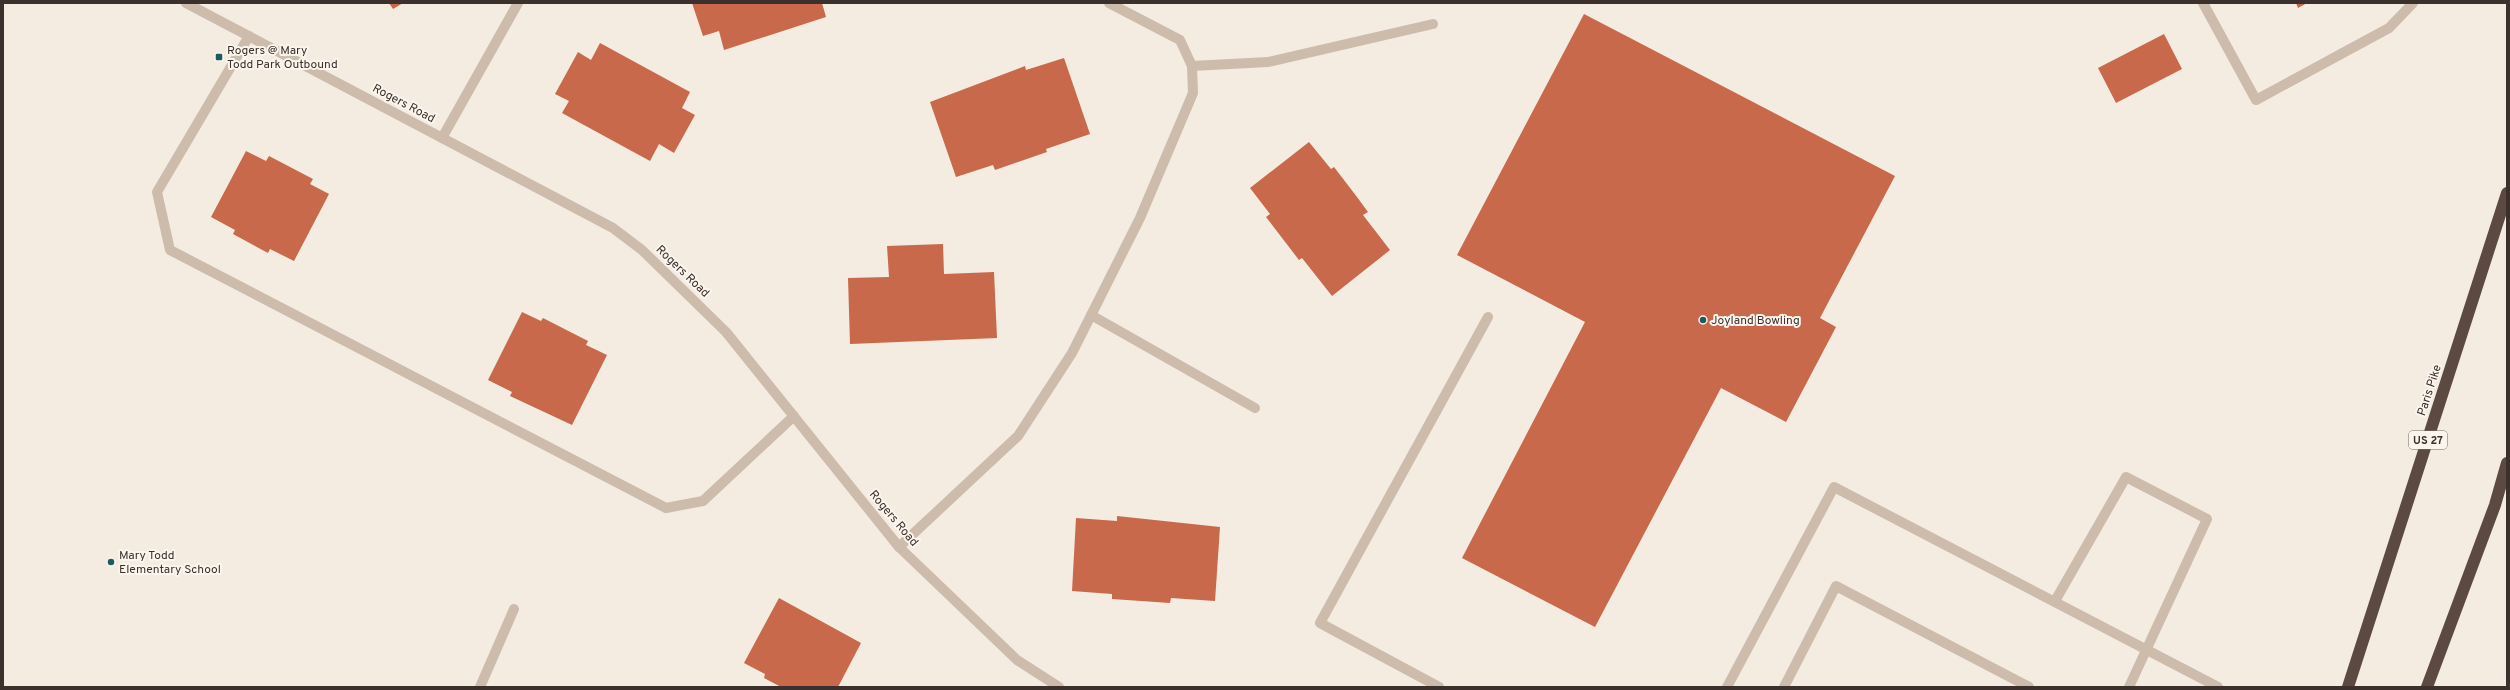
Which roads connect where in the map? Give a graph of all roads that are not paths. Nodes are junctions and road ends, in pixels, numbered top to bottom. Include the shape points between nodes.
1 (186, 3) edge
2 (518, 3) edge
3 (1109, 3) edge
4 (2203, 3) edge
5 (2413, 3) edge
6 (1433, 24) dead end
7 (249, 36) junction
8 (1192, 66) junction
9 (442, 138) junction
10 (2507, 193) edge
11 (1091, 315) junction
12 (1488, 317) dead end
13 (1254, 408) dead end
14 (794, 416) junction
15 (2507, 463) edge
16 (899, 547) junction
17 (2055, 601) junction
18 (514, 609) dead end
19 (2148, 649) junction
20 (480, 687) edge
21 (1060, 687) edge
22 (1439, 687) edge
23 (1727, 687) edge
24 (1784, 687) edge
25 (2029, 687) edge
26 (2129, 687) edge
27 (2218, 687) edge
28 (2348, 687) edge
29 (2427, 687) edge

1 - 7 street, Rogers Road
2 - 9 street
3 - 8 street via 1180,40
4 - 5 street via 2256,100 2388,28
6 - 8 street via 1268,62
7 - 9 street, Rogers Road
7 - 14 street via 157,192 170,250 666,508 703,501
8 - 11 street via 1193,93 1140,218
9 - 14 street, Rogers Road via 613,228 642,250 726,332
10 - 28 highway, Paris Pike / US 27
11 - 13 street
11 - 16 street via 1072,353 1018,436
12 - 22 street via 1320,623
14 - 16 street, Rogers Road
15 - 29 highway
16 - 21 street, Rogers Road via 1017,660
17 - 19 street
17 - 19 street via 2126,477 2200,515 2207,519
17 - 23 street via 1834,487
18 - 20 street
19 - 26 street
19 - 27 street
24 - 25 street via 1836,586

